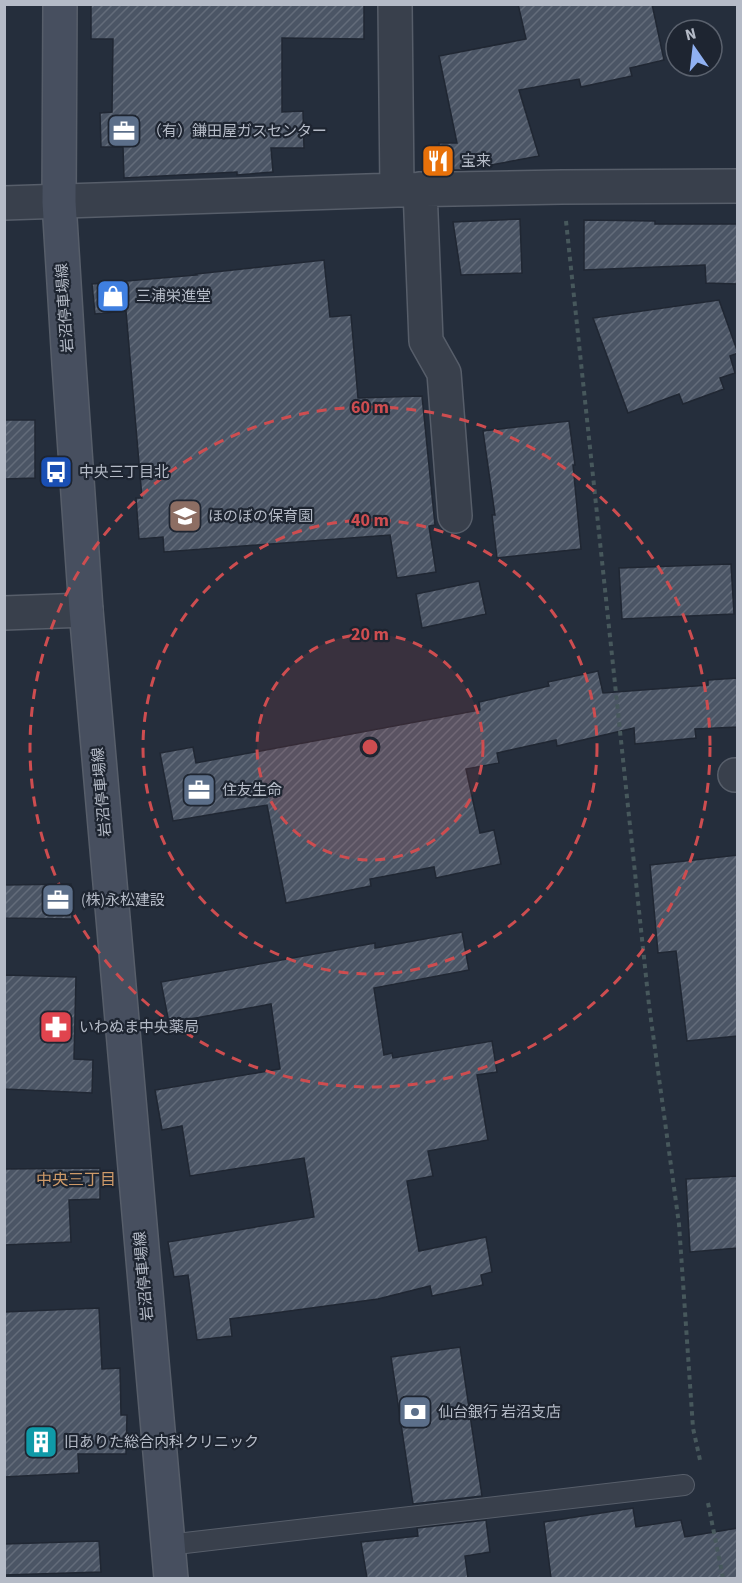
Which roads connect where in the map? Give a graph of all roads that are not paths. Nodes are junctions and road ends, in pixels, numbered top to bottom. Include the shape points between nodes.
1 (60, 4) edge
2 (395, 4) edge
3 (738, 186) edge
4 (408, 190) junction
5 (58, 202) junction
6 (4, 203) edge
7 (455, 516) dead end
8 (87, 610) junction
9 (4, 613) edge
10 (684, 1485) dead end
11 (168, 1545) junction
12 (171, 1578) edge

1 - 5 main road, 岩沼停車場線
2 - 4 street
3 - 4 street
4 - 5 street
4 - 7 street via 426,341 444,373
5 - 6 street
5 - 8 main road, 岩沼停車場線
8 - 9 street
8 - 11 main road, 岩沼停車場線
10 - 11 lane
11 - 12 main road, 岩沼停車場線

